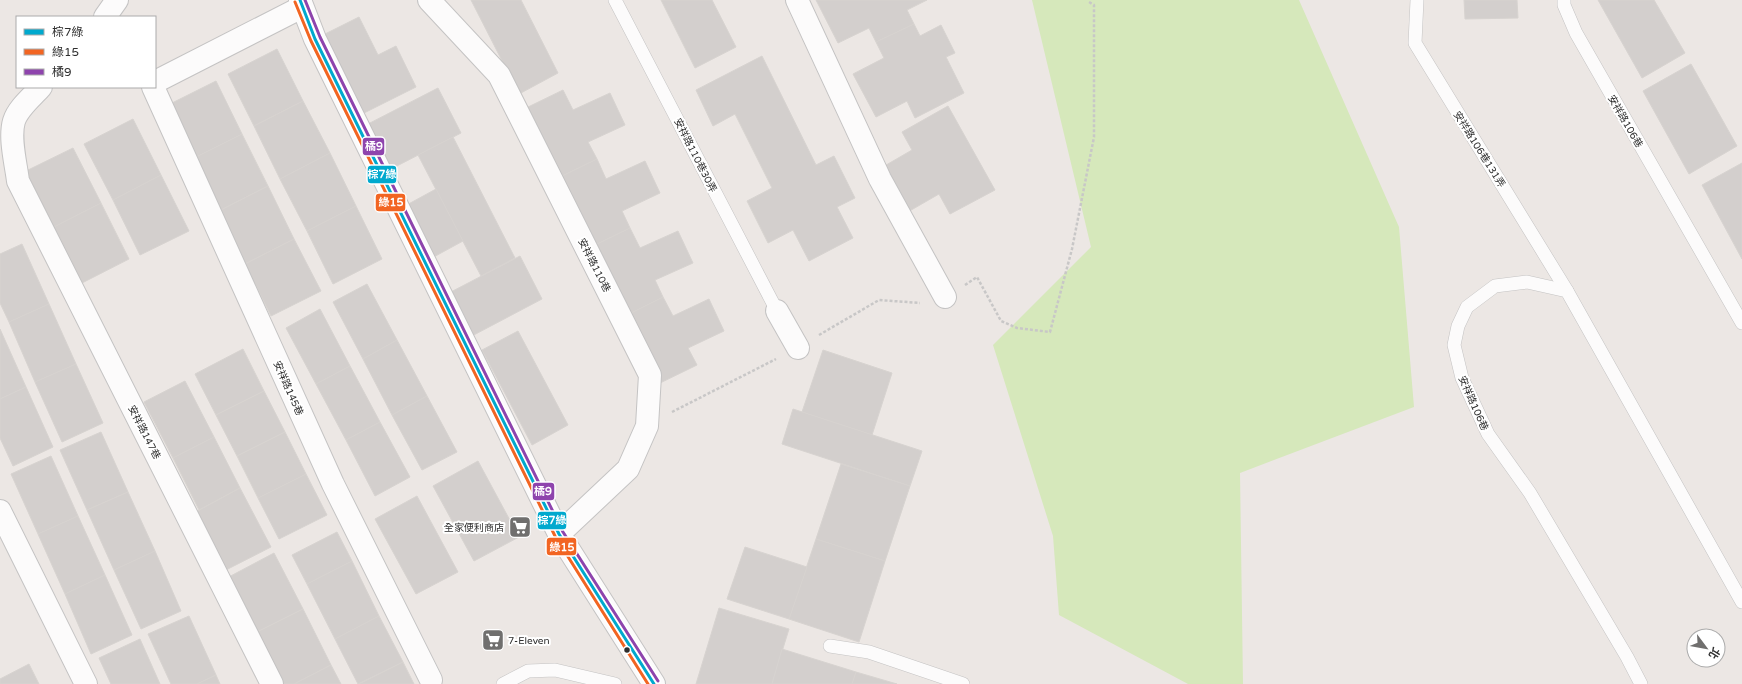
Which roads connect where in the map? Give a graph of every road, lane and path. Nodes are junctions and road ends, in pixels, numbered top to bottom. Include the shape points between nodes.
1 (117, 0) edge
2 (429, 0) edge
3 (615, 0) edge
4 (797, 0) edge
5 (1417, 0) edge
6 (1564, 0) edge
7 (301, 4) edge
8 (106, 16) edge
9 (156, 81) edge
10 (40, 88) edge
11 (153, 88) edge
12 (1567, 291) junction
13 (945, 296) dead end
14 (777, 311) joint
15 (1742, 323) edge
16 (798, 348) dead end
17 (0, 511) edge
18 (560, 534) junction
19 (1742, 602) edge
20 (830, 646) dead end
21 (432, 682) edge
22 (86, 684) edge
23 (272, 684) edge
24 (503, 684) edge
25 (615, 684) edge
26 (654, 684) edge
27 (963, 684) edge
28 (1641, 684) edge

1 - 8 street
2 - 18 street, 安祥路110巷 via 499,75 650,375 647,426 628,469
3 - 14 lane, 安祥路110巷30弄
4 - 13 street via 880,179
5 - 12 lane, 安祥路106巷131弄 via 1414,43
6 - 15 lane, 安祥路106巷 via 1576,34
7 - 9 street
7 - 18 street via 318,46
10 - 23 street, 安祥路147巷 via 14,120 12,132 18,181
11 - 21 street, 安祥路145巷 via 333,484
12 - 19 lane
12 - 28 lane, 安祥路106巷 via 1527,282 1495,286 1467,307 1458,326 1454,345 1462,378 1488,434 1530,493
14 - 16 street
17 - 22 street
18 - 26 street
20 - 27 lane via 869,652
24 - 25 lane via 528,671 555,670

